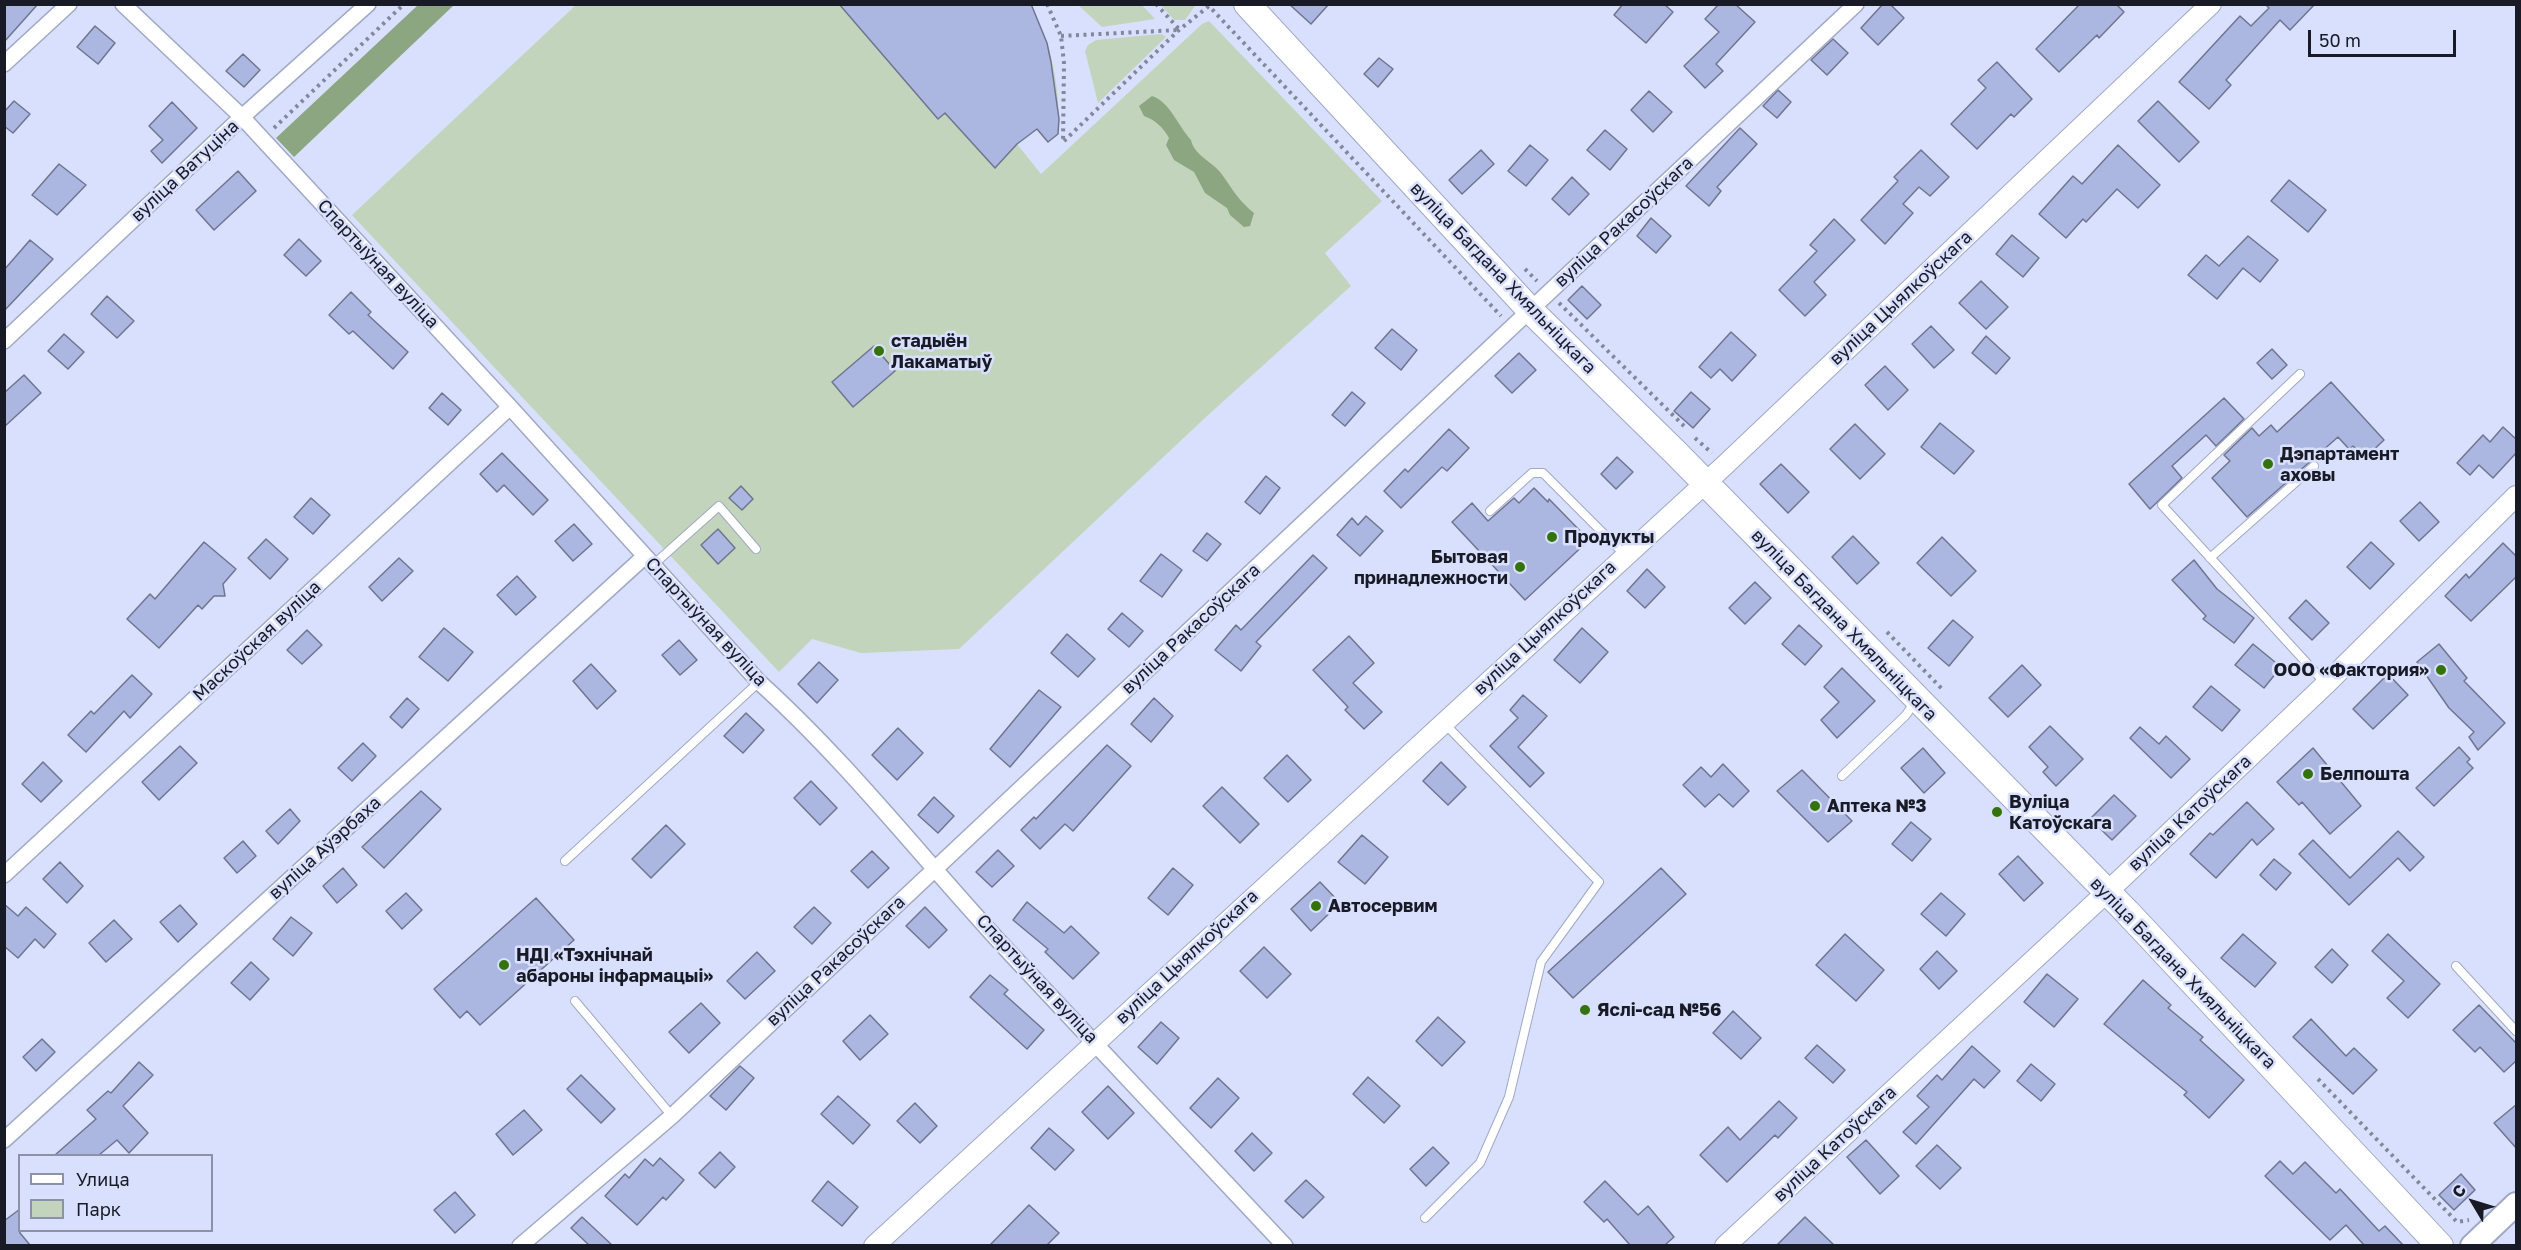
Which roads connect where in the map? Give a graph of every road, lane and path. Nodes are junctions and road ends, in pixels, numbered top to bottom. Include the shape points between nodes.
1 (69, 4) edge
2 (123, 4) edge
3 (368, 4) edge
4 (404, 4) edge
5 (1047, 4) edge
6 (1156, 4) edge
7 (1247, 4) edge
8 (1856, 4) edge
9 (2211, 4) edge
10 (1209, 6) dead end
11 (1179, 30) junction
12 (1061, 36) junction
13 (4, 64) edge
14 (242, 117) junction
15 (262, 138) junction
16 (1524, 267) dead end
17 (1549, 293) junction
18 (1530, 311) junction
19 (4, 341) edge
20 (2300, 374) dead end
21 (510, 406) junction
22 (1685, 428) dead end
23 (2314, 466) dead end
24 (1705, 483) junction
25 (2517, 496) edge
26 (1490, 511) dead end
27 (756, 549) dead end
28 (1625, 555) junction
29 (2210, 558) junction
30 (649, 561) junction
31 (1882, 628) dead end
32 (1929, 675) dead end
33 (759, 682) junction
34 (2326, 684) junction
35 (1917, 699) junction
36 (1443, 722) junction
37 (1842, 776) dead end
38 (565, 861) dead end
39 (937, 868) junction
40 (4, 875) edge
41 (2106, 892) junction
42 (2456, 966) dead end
43 (575, 1000) dead end
44 (2517, 1031) edge
45 (1095, 1042) junction
46 (672, 1116) junction
47 (4, 1140) edge
48 (2517, 1204) edge
49 (1425, 1218) dead end
50 (520, 1245) edge
51 (873, 1245) edge
52 (1285, 1245) edge
53 (1725, 1245) edge
54 (2440, 1245) edge
55 (2472, 1245) edge

1 - 13 street
2 - 14 street, Спартыўная вуліца
3 - 14 street, вуліца Ватуціна
4 - 15 path
5 - 12 path
6 - 11 path
7 - 18 main road, вуліца Багдана Хмяльніцкага
8 - 17 street, вуліца Ракасоўскага
9 - 24 street, вуліца Цыялкоўскага
10 - 11 path
11 - 12 path
11 - 12 path via 1063,142
14 - 15 street, Спартыўная вуліца
14 - 19 street, вуліца Ватуціна
15 - 21 street, Спартыўная вуліца
16 - 17 path
17 - 18 street, вуліца Ракасоўскага
17 - 22 path
18 - 24 main road, вуліца Багдана Хмяльніцкага
18 - 39 street, вуліца Ракасоўскага
20 - 29 lane via 2162,505
21 - 30 street, Спартыўная вуліца
21 - 40 street, Маскоўская вуліца
23 - 29 lane
24 - 28 street, вуліца Цыялкоўскага
24 - 35 main road, вуліца Багдана Хмяльніцкага
25 - 34 street, вуліца Катоўскага
26 - 28 lane via 1532,472 1543,472
27 - 30 lane via 719,506
28 - 36 street, вуліца Цыялкоўскага
29 - 34 lane
30 - 33 street, Спартыўная вуліца
30 - 47 street, вуліца Аўэрбаха
31 - 32 path
33 - 38 lane
33 - 39 street, Спартыўная вуліца
34 - 41 street, вуліца Катоўскага
35 - 37 lane via 1906,715
35 - 41 main road, вуліца Багдана Хмяльніцкага
36 - 45 street, вуліца Цыялкоўскага
36 - 49 lane via 1599,882 1541,962 1509,1097 1480,1162
39 - 45 street, Спартыўная вуліца via 1007,950
39 - 46 street, вуліца Ракасоўскага
41 - 53 street, вуліца Катоўскага
41 - 54 main road, вуліца Багдана Хмяльніцкага
42 - 44 lane
43 - 46 lane
45 - 51 street, вуліца Цыялкоўскага
45 - 52 street, Спартыўная вуліца
46 - 50 street, вуліца Ракасоўскага
48 - 55 main road

